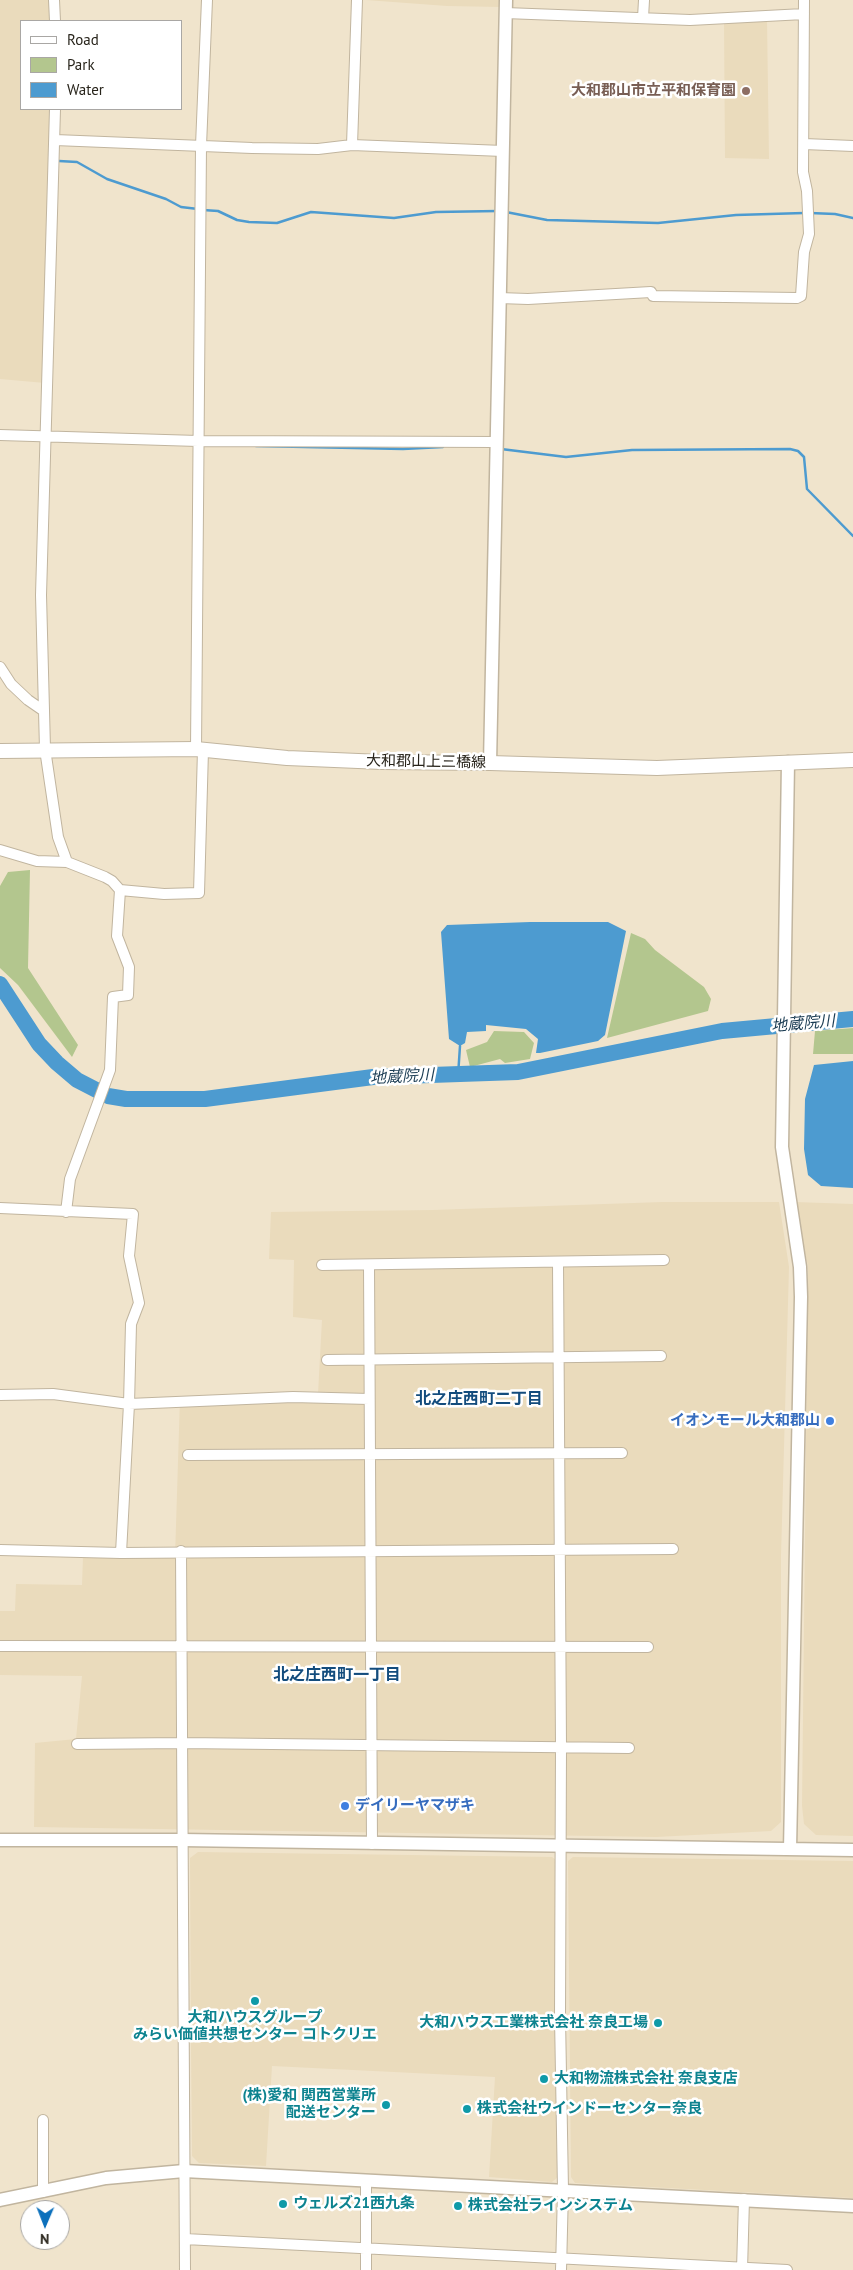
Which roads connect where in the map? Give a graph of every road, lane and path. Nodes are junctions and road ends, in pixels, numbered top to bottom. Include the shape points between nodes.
1 (54, 0) edge
2 (207, 0) edge
3 (356, 0) edge
4 (644, 0) edge
5 (804, 0) edge
6 (506, 6) edge
7 (804, 14) junction
8 (644, 18) junction
9 (55, 20) edge
10 (55, 110) edge
11 (56, 140) junction
12 (804, 144) junction
13 (352, 145) junction
14 (201, 146) junction
15 (853, 146) edge
16 (503, 151) junction
17 (500, 298) junction
18 (0, 435) edge
19 (46, 436) junction
20 (197, 444) junction
21 (497, 448) junction
22 (0, 667) edge
23 (44, 711) junction
24 (45, 749) junction
25 (200, 750) junction
26 (0, 751) edge
27 (853, 760) edge
28 (788, 762) junction
29 (490, 763) junction
30 (0, 850) edge
31 (67, 862) junction
32 (120, 890) junction
33 (0, 1208) edge
34 (66, 1212) junction
35 (664, 1260) dead end
36 (558, 1262) junction
37 (322, 1265) dead end
38 (369, 1265) junction
39 (661, 1356) dead end
40 (558, 1359) junction
41 (327, 1360) dead end
42 (369, 1360) junction
43 (0, 1395) edge
44 (370, 1399) junction
45 (129, 1404) junction
46 (622, 1453) dead end
47 (559, 1454) junction
48 (188, 1455) dead end
49 (370, 1455) junction
50 (558, 1549) junction
51 (674, 1549) dead end
52 (0, 1550) edge
53 (370, 1550) junction
54 (181, 1551) junction
55 (121, 1553) junction
56 (0, 1646) edge
57 (183, 1647) junction
58 (371, 1647) junction
59 (648, 1647) dead end
60 (560, 1648) junction
61 (183, 1743) junction
62 (77, 1744) dead end
63 (371, 1745) junction
64 (562, 1747) junction
65 (629, 1748) dead end
66 (0, 1840) edge
67 (182, 1840) junction
68 (372, 1844) junction
69 (561, 1845) junction
70 (790, 1849) junction
71 (853, 1850) edge
72 (43, 2120) dead end
73 (184, 2171) junction
74 (366, 2180) junction
75 (563, 2190) junction
76 (43, 2192) junction
77 (744, 2199) junction
78 (0, 2200) edge
79 (853, 2206) edge
80 (185, 2239) junction
81 (366, 2248) junction
82 (562, 2259) junction
83 (742, 2269) edge
84 (185, 2270) edge
85 (366, 2270) edge
86 (561, 2270) edge
87 (787, 2270) edge

1 - 9 street
2 - 14 street
3 - 13 street
4 - 8 street
5 - 7 street
6 - 8 street
6 - 16 street
7 - 8 street via 690,20
7 - 12 street
10 - 11 street
11 - 14 street
11 - 19 street
12 - 15 street
12 - 17 street via 802,172 809,234 804,252 801,296 653,296 651,292
13 - 14 street via 318,149
13 - 16 street
14 - 20 street
16 - 17 street
17 - 21 street
18 - 19 street
19 - 20 street
19 - 23 street via 41,595
20 - 21 street
20 - 25 street
21 - 29 street
22 - 23 street via 11,684
23 - 24 street
24 - 25 main road, 大和郡山上三橋線
24 - 26 main road, 大和郡山上三橋線
24 - 31 street via 58,837
25 - 29 main road, 大和郡山上三橋線 via 287,758
25 - 32 street via 199,893
27 - 28 main road, 大和郡山上三橋線
28 - 29 main road, 大和郡山上三橋線 via 657,768
28 - 70 street via 782,1147 800,1267
30 - 31 street via 37,861
31 - 32 street via 105,877
32 - 34 street via 117,936 129,967 128,995 113,996 110,1070 70,1180
33 - 34 street
34 - 45 street via 133,1214 130,1256 139,1303 131,1324
35 - 36 street
36 - 38 street
36 - 40 street
37 - 38 street
38 - 42 street
39 - 40 street
40 - 42 street
40 - 47 street
41 - 42 street
42 - 44 street
43 - 45 street via 53,1394
44 - 45 street via 293,1397
44 - 49 street
45 - 55 street
46 - 47 street
47 - 49 street
47 - 50 street
48 - 49 street
49 - 53 street
50 - 51 street
50 - 53 street
50 - 60 street
52 - 55 street
53 - 54 street
53 - 58 street
54 - 55 street
54 - 57 street
56 - 57 street
57 - 58 street
57 - 61 street
58 - 60 street
58 - 63 street
59 - 60 street
60 - 64 street
61 - 62 street
61 - 63 street
61 - 67 street
63 - 64 street
63 - 68 street
64 - 65 street
64 - 69 street
66 - 67 street
67 - 68 street
67 - 73 street
68 - 69 street
69 - 70 street
69 - 75 street
70 - 71 street
72 - 76 street
73 - 74 street
73 - 76 street via 106,2178
73 - 80 street
74 - 75 street
74 - 81 street
75 - 77 street
75 - 82 street
76 - 78 street
77 - 79 street
77 - 83 street
80 - 81 street
80 - 84 street
81 - 82 street
81 - 85 street
82 - 83 street
82 - 86 street
83 - 87 street

